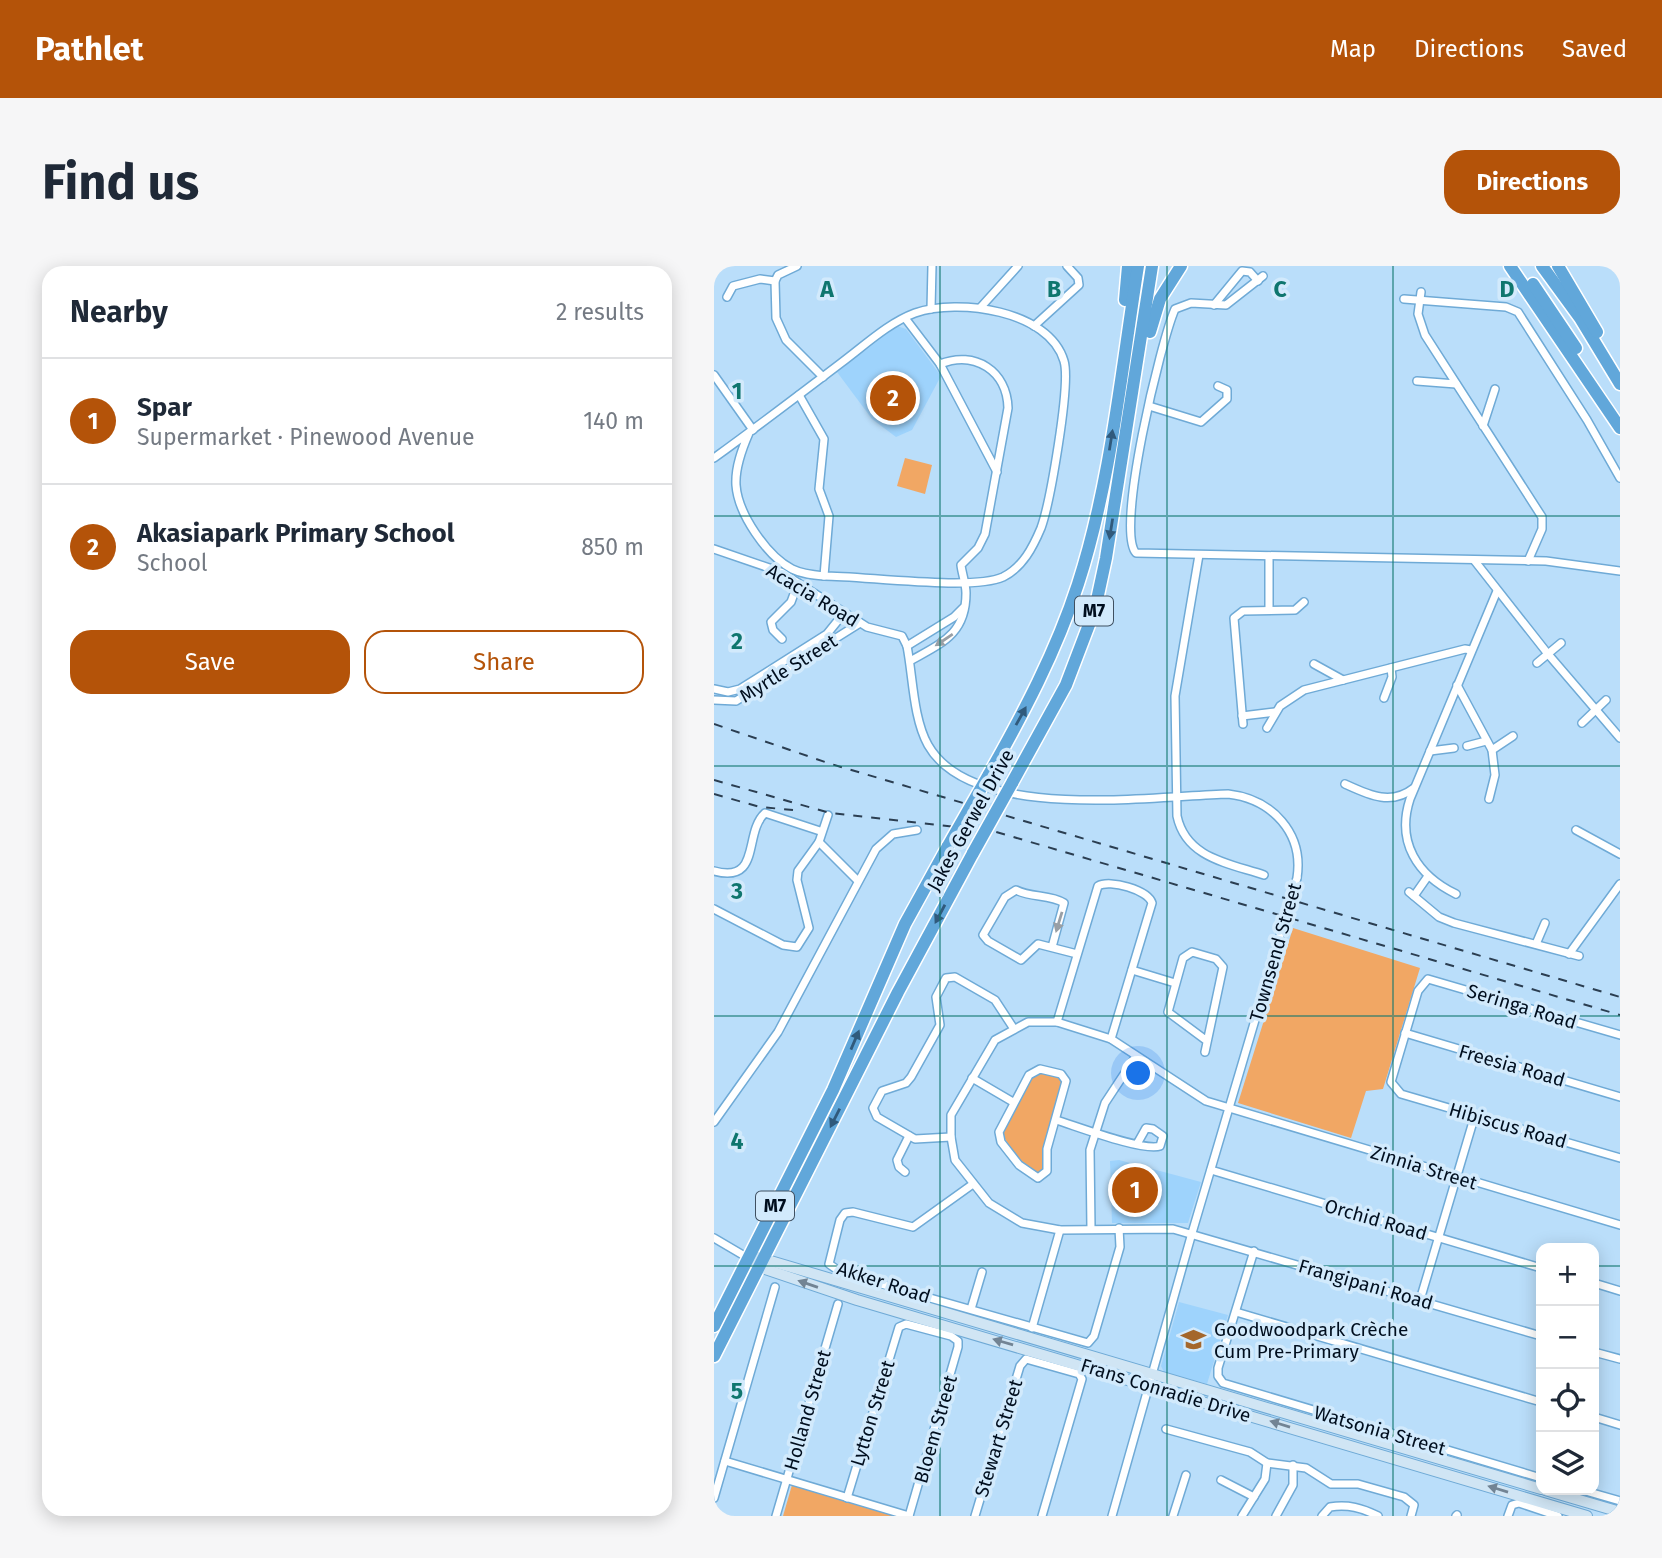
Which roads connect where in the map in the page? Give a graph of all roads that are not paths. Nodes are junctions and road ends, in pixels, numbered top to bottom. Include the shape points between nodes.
1 (797, 266) edge
2 (932, 266) edge
3 (1018, 266) edge
4 (1068, 266) edge
5 (1128, 266) edge
6 (1138, 266) edge
7 (1153, 266) edge
8 (1181, 266) edge
9 (1510, 266) edge
10 (1520, 266) edge
11 (1542, 266) edge
12 (1559, 267) edge
13 (775, 281) junction
14 (1421, 296) junction
15 (727, 297) dead end
16 (1404, 299) dead end
17 (1214, 305) junction
18 (980, 308) junction
19 (931, 309) junction
20 (905, 317) junction
21 (1034, 326) junction
22 (1451, 354) dead end
23 (1441, 360) junction
24 (940, 364) junction
25 (714, 375) edge
26 (1620, 375) edge
27 (823, 377) junction
28 (1121, 377) junction
29 (1417, 381) dead end
30 (1456, 384) junction
31 (1620, 384) edge
32 (1218, 386) dead end
33 (1495, 389) dead end
34 (799, 395) junction
35 (1149, 406) junction
36 (1483, 426) junction
37 (1620, 426) edge
38 (751, 431) junction
39 (714, 458) edge
40 (1122, 462) junction
41 (998, 472) junction
42 (1620, 478) edge
43 (714, 549) edge
44 (1199, 555) junction
45 (1269, 556) junction
46 (1474, 560) junction
47 (1528, 561) junction
48 (1620, 571) edge
49 (824, 576) junction
50 (798, 583) junction
51 (964, 583) junction
52 (1497, 591) junction
53 (1304, 602) dead end
54 (963, 608) junction
55 (1269, 610) junction
56 (844, 613) junction
57 (860, 623) junction
58 (782, 639) dead end
59 (1561, 643) dead end
60 (907, 646) junction
61 (1471, 650) junction
62 (1548, 654) junction
63 (910, 661) junction
64 (1537, 663) dead end
65 (1314, 664) dead end
66 (1391, 668) junction
67 (1343, 680) junction
68 (1457, 685) junction
69 (714, 689) edge
70 (1384, 698) dead end
71 (714, 700) edge
72 (1606, 700) dead end
73 (1595, 710) junction
74 (1276, 712) junction
75 (1582, 723) dead end
76 (1267, 728) dead end
77 (1513, 736) dead end
78 (1620, 738) edge
79 (1486, 741) junction
80 (1467, 746) dead end
81 (1454, 748) dead end
82 (1430, 751) junction
83 (1492, 751) junction
84 (1345, 783) dead end
85 (1415, 787) junction
86 (1176, 795) junction
87 (1489, 799) dead end
88 (828, 815) dead end
89 (917, 830) dead end
90 (1576, 830) dead end
91 (820, 831) junction
92 (819, 842) junction
93 (1620, 854) edge
94 (714, 871) edge
95 (1264, 875) dead end
96 (1428, 876) junction
97 (858, 881) junction
98 (1620, 884) edge
99 (1456, 894) dead end
100 (714, 909) edge
101 (1545, 923) dead end
102 (1536, 944) junction
103 (1052, 947) junction
104 (1077, 954) junction
105 (1569, 954) junction
106 (1579, 956) dead end
107 (1132, 970) junction
108 (1175, 983) junction
109 (1057, 1022) junction
110 (1014, 1029) junction
111 (1405, 1033) junction
112 (1620, 1035) edge
113 (1111, 1039) junction
114 (1207, 1041) junction
115 (1205, 1052) dead end
116 (1136, 1056) junction
117 (972, 1079) junction
118 (1620, 1097) edge
119 (1013, 1102) junction
120 (1229, 1108) junction
121 (1475, 1115) junction
122 (1056, 1120) junction
123 (714, 1122) edge
124 (1096, 1132) junction
125 (909, 1136) junction
126 (951, 1137) junction
127 (1137, 1144) dead end
128 (1620, 1158) edge
129 (1211, 1170) junction
130 (905, 1172) dead end
131 (1457, 1177) junction
132 (973, 1184) junction
133 (1620, 1225) edge
134 (1119, 1228) junction
135 (1091, 1229) junction
136 (1060, 1230) junction
137 (1192, 1233) junction
138 (714, 1238) edge
139 (1439, 1238) junction
140 (1254, 1251) junction
141 (747, 1256) junction
142 (761, 1263) junction
143 (1536, 1267) edge
144 (982, 1272) dead end
145 (1599, 1285) edge
146 (775, 1287) dead end
147 (1620, 1291) edge
148 (1420, 1300) junction
149 (838, 1304) dead end
150 (971, 1309) junction
151 (1236, 1312) junction
152 (714, 1325) edge
153 (1032, 1328) junction
154 (1536, 1335) edge
155 (958, 1341) joint
156 (1599, 1353) edge
157 (714, 1356) edge
158 (1620, 1359) edge
159 (1151, 1379) junction
160 (1536, 1401) edge
161 (1599, 1419) edge
162 (1620, 1425) edge
163 (1166, 1429) dead end
164 (725, 1461) junction
165 (1267, 1463) junction
166 (1293, 1465) junction
167 (1186, 1475) dead end
168 (1536, 1477) edge
169 (787, 1480) junction
170 (1221, 1480) dead end
171 (1536, 1487) edge
172 (1563, 1495) edge
173 (1599, 1495) edge
174 (1254, 1497) junction
175 (847, 1498) junction
176 (714, 1499) edge
177 (1620, 1501) edge
178 (1620, 1512) edge
179 (776, 1516) edge
180 (909, 1516) edge
181 (975, 1516) edge
182 (1042, 1516) edge
183 (1112, 1516) edge
184 (1173, 1516) edge
185 (1242, 1516) edge
186 (1276, 1516) edge
187 (1322, 1516) edge
188 (1378, 1516) edge
189 (1412, 1516) edge
190 (1508, 1516) edge
191 (1558, 1516) edge
192 (1587, 1516) edge

1 - 13 street
2 - 19 street
3 - 18 street
4 - 21 street via 1079,285
5 - 28 highway
6 - 28 highway, Jakes Gerwel Drive / M7
7 - 40 highway, Jakes Gerwel Drive / M7
8 - 40 highway via 1153,318
9 - 37 highway
10 - 37 highway via 1569,336
11 - 31 highway
12 - 26 highway
13 - 15 street via 760,279 733,286
13 - 27 street via 774,310 779,327 790,345
14 - 16 street
14 - 23 street via 1420,323
14 - 42 street via 1518,312
17 - 17 street via 1242,271 1261,279 1230,303
17 - 35 street via 1186,304 1175,309
18 - 19 street
18 - 21 street
19 - 20 street
20 - 24 street
20 - 27 street
21 - 51 street via 1058,348 1066,374 1045,515 1029,553 1014,570 990,581
22 - 23 street
23 - 30 street
24 - 41 street
24 - 41 street via 955,360 983,364 1001,378 1008,408
25 - 38 street
27 - 34 street
141 -> 28 highway, Jakes Gerwel Drive / M7, bridge via 833,1090 900,935 1044,673 1077,588 1101,499
29 - 30 street
30 - 36 street
32 - 35 street via 1227,390 1227,399 1201,422
33 - 36 street
34 - 38 street
34 - 49 street via 824,439 819,489 830,516
35 - 44 street via 1131,494 1133,549 1140,554
36 - 47 street via 1542,517 1542,529
38 - 39 street
38 - 49 street via 737,468 740,505 780,561 802,573
40 -> 142 highway, Jakes Gerwel Drive / M7, bridge via 1103,575 1088,631 1063,691 898,992
41 - 51 street via 985,534 961,565
43 - 50 street, Acacia Road via 772,568
44 - 45 street
44 - 86 street via 1175,696
45 - 46 street
45 - 55 street
46 - 47 street
46 - 52 street
47 - 48 street
49 - 51 street
50 - 56 street, Acacia Road
50 - 58 street via 793,598 771,622
51 - 54 street
52 - 61 street
52 - 62 street
53 - 55 street via 1294,610
54 - 60 street
54 -> 63 street via 953,634
55 - 74 street via 1243,611 1234,618 1242,720
56 - 57 street, Acacia Road
56 - 69 street via 827,634 740,689
57 - 60 street, Acacia Road via 900,635
57 - 71 street, Myrtle Street via 736,701
59 - 62 street
60 - 63 street, Townsend Street
61 - 66 street
61 - 68 street
62 - 64 street
62 - 73 street
63 - 86 street, Townsend Street via 924,737 933,754 956,774 1054,801
65 - 67 street
66 - 67 street
66 - 70 street
67 - 74 street via 1304,690
68 - 79 street
68 - 82 street
72 - 73 street
73 - 75 street
73 - 78 street
74 - 76 street
77 - 83 street
79 - 80 street
79 - 83 street
81 - 82 street
82 - 85 street
83 - 87 street via 1495,775
84 - 85 street via 1381,799 1406,794
85 - 96 street via 1406,810 1404,836 1411,855
86 - 95 street via 1179,827 1193,848
86 - 120 street, Townsend Street, bridge via 1228,793 1264,805 1286,825 1296,845 1297,878
88 - 91 street
89 - 97 street via 886,839
90 - 93 street
91 - 92 street
91 - 94 street via 765,813 744,866 727,875
92 - 97 street
92 - 100 street via 798,871 809,929 797,947 783,945
96 - 99 street
96 - 102 street via 1411,894 1439,917
97 - 123 street via 778,1032
98 - 105 street
101 - 102 street
102 - 105 street
103 -> 103 street via 1036,944 1021,960 983,935 1005,897 1016,890 1064,903
103 - 104 street
104 - 107 street via 1100,884 1107,883 1144,894 1152,903
104 - 109 street
105 - 106 street
107 - 108 street
107 - 113 street
108 - 114 street via 1168,1013
108 - 114 street via 1188,952 1222,964
109 - 110 street via 1032,1021
109 - 113 street, Zinnia Street
110 - 117 street via 995,1041
110 - 125 street via 995,1000 955,977 946,978 936,997 940,1025 911,1077 882,1091 873,1105 877,1117
111 - 112 street, Seringa Road via 1418,991 1425,980 1432,979
111 - 118 street, Freesia Road
111 - 121 street, Hibiscus Road via 1392,1078 1396,1091
113 - 116 street, Zinnia Street
114 - 115 street
116 - 120 street, Zinnia Street via 1199,1098
116 - 124 street via 1109,1095
117 - 119 street
117 - 126 street via 951,1115
119 - 122 street via 1033,1072 1061,1074 1066,1083
119 - 122 street via 1000,1126 1001,1142 1019,1165 1038,1178 1047,1171 1047,1149
120 - 129 street, Townsend Street
120 - 131 street, Zinnia Street
121 - 128 street, Hibiscus Road
121 - 131 street
122 - 124 street
124 - 127 street
124 - 135 street via 1089,1157
125 - 126 street via 921,1140
125 - 130 street via 897,1160
126 - 132 street, Frangipani Road via 953,1157
129 - 137 street, Townsend Street
129 - 139 street, Orchid Road
131 - 133 street, Zinnia Street
131 - 139 street
132 - 136 street, Frangipani Road via 989,1203 1016,1220
132 - 150 street, Akker Road via 913,1227 845,1213 828,1260 842,1273
134 - 135 street, Frangipani Road
134 - 137 street, Frangipani Road
134 - 153 street, Akker Road via 1120,1247 1090,1342
135 - 136 street, Frangipani Road
136 - 153 street
137 - 140 street, Frangipani Road
137 - 159 street, Townsend Street
138 - 141 street
139 - 143 street, Orchid Road
139 - 148 street
140 - 148 street, Frangipani Road
140 - 151 street
141 - 142 main road, Frans Conradie Drive
141 - 152 highway, Jakes Gerwel Drive / M7
142 - 157 highway, Jakes Gerwel Drive / M7
142 - 159 main road, Frans Conradie Drive
144 - 150 street
145 - 147 street
146 - 164 street
148 - 154 street, Frangipani Road
149 - 169 street, Holland Street
150 - 153 street, Akker Road
151 - 160 street
151 - 168 street, Watsonia Street via 1219,1368 1220,1380 1232,1387
155 - 175 street, Lytton Street via 906,1324 899,1327
155 - 180 street, Bloem Street
156 - 158 street
159 - 171 main road, Frans Conradie Drive
159 - 183 street, Townsend Street
192 -> 159 main road, Frans Conradie Drive
161 - 162 street
163 - 165 street via 1250,1452
164 - 169 street
164 - 176 street
165 - 166 street
165 - 174 street via 1266,1476
166 - 186 street via 1293,1485
166 - 189 street via 1311,1470 1331,1484 1358,1484 1404,1497 1414,1505
167 - 184 street
169 - 175 street
169 - 179 street, Holland Street
170 - 174 street
172 - 178 main road, Frans Conradie Drive
173 - 177 street
174 - 185 street
175 - 180 street
181 - 182 street, Stewart Street via 1024,1360 1082,1377
187 - 188 street via 1330,1507 1340,1506
190 - 191 street via 1513,1504

